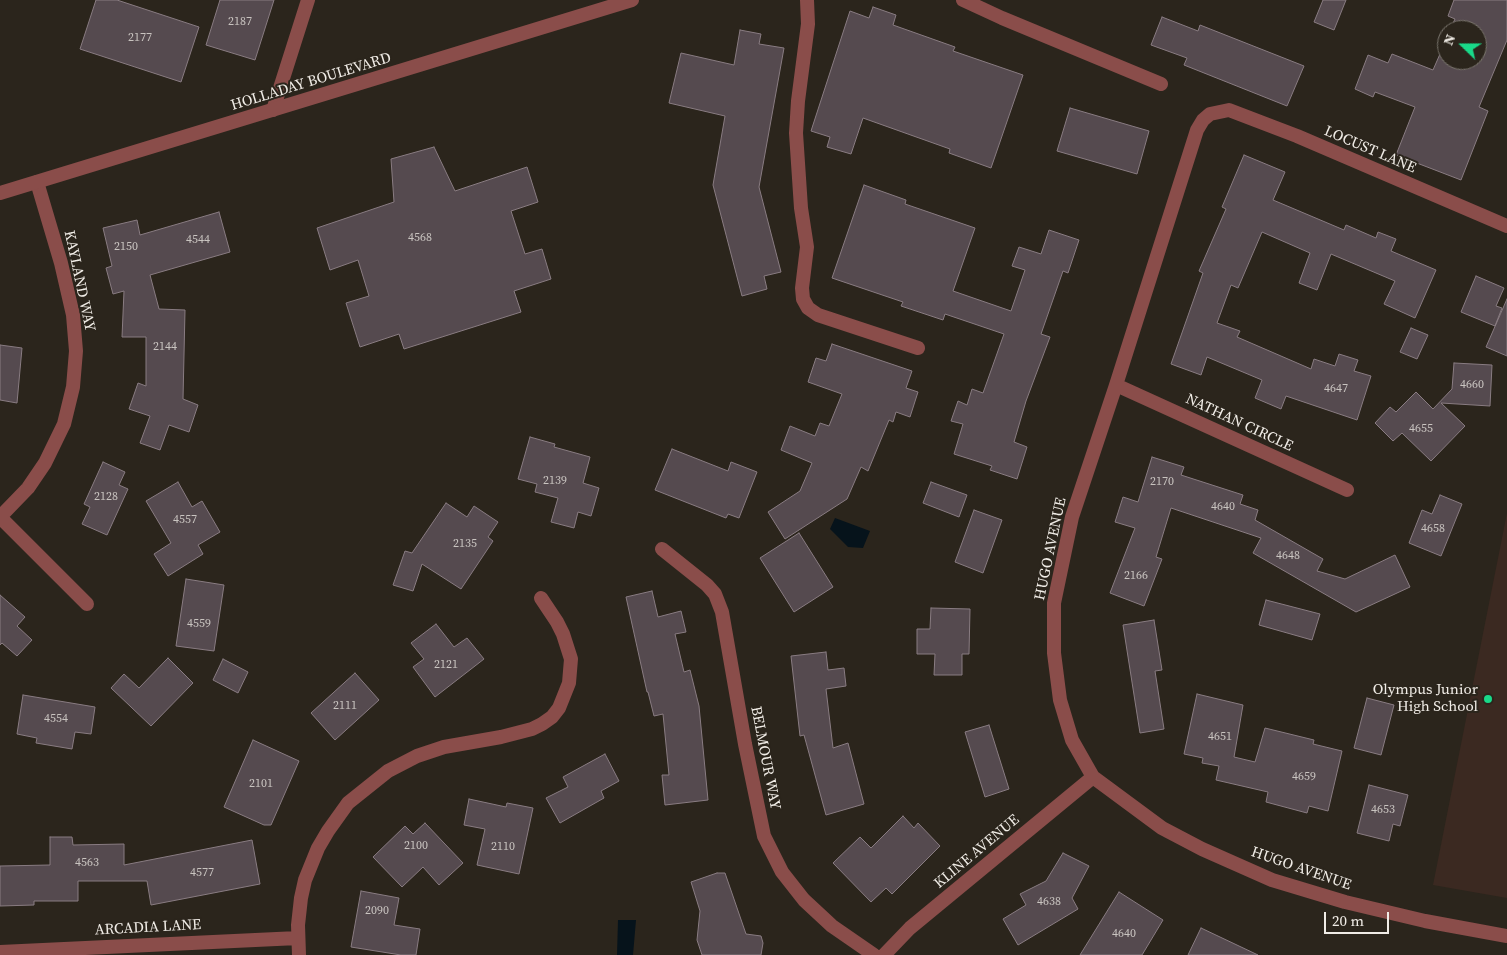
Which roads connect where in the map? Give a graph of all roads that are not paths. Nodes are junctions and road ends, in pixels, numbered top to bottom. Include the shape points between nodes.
1 (308, 0) edge
2 (632, 0) edge
3 (807, 0) edge
4 (963, 0) edge
5 (1161, 84) dead end
6 (273, 110) junction
7 (1220, 111) joint
8 (37, 182) junction
9 (0, 193) edge
10 (1507, 226) edge
11 (918, 348) dead end
12 (1116, 385) junction
13 (1348, 490) dead end
14 (0, 517) edge
15 (662, 549) dead end
16 (540, 598) dead end
17 (87, 604) dead end
18 (1093, 777) junction
19 (1507, 936) edge
20 (298, 938) junction
21 (0, 952) edge
22 (299, 955) edge
23 (874, 955) edge
24 (884, 955) edge

1 - 6 street
2 - 6 street, HOLLADAY BOULEVARD
3 - 11 street via 807,32 796,133 807,247 802,288 804,299 808,308 818,315
4 - 5 street
6 - 8 street, HOLLADAY BOULEVARD
7 - 10 street, LOCUST LANE via 1229,110 1297,136
7 - 12 street, HUGO AVENUE via 1210,114 1197,130
8 - 9 street, HOLLADAY BOULEVARD
8 - 14 street, KAYLAND WAY via 73,315 76,351 73,387 64,424 45,463 28,488
12 - 13 street, NATHAN CIRCLE
12 - 18 street, HUGO AVENUE via 1072,517 1054,603 1054,652 1060,700 1072,740
14 - 17 street
15 - 23 street, BELMOUR WAY via 707,584 722,612 764,836 782,872 804,900 832,926
16 - 20 street via 558,622 571,659 569,683 559,708 542,724 532,728 417,756 388,771 360,792 338,816 310,864 301,898
18 - 19 street, HUGO AVENUE via 1162,828 1272,880 1425,921
18 - 24 street, KLINE AVENUE via 910,928
20 - 21 street, ARCADIA LANE
20 - 22 street

